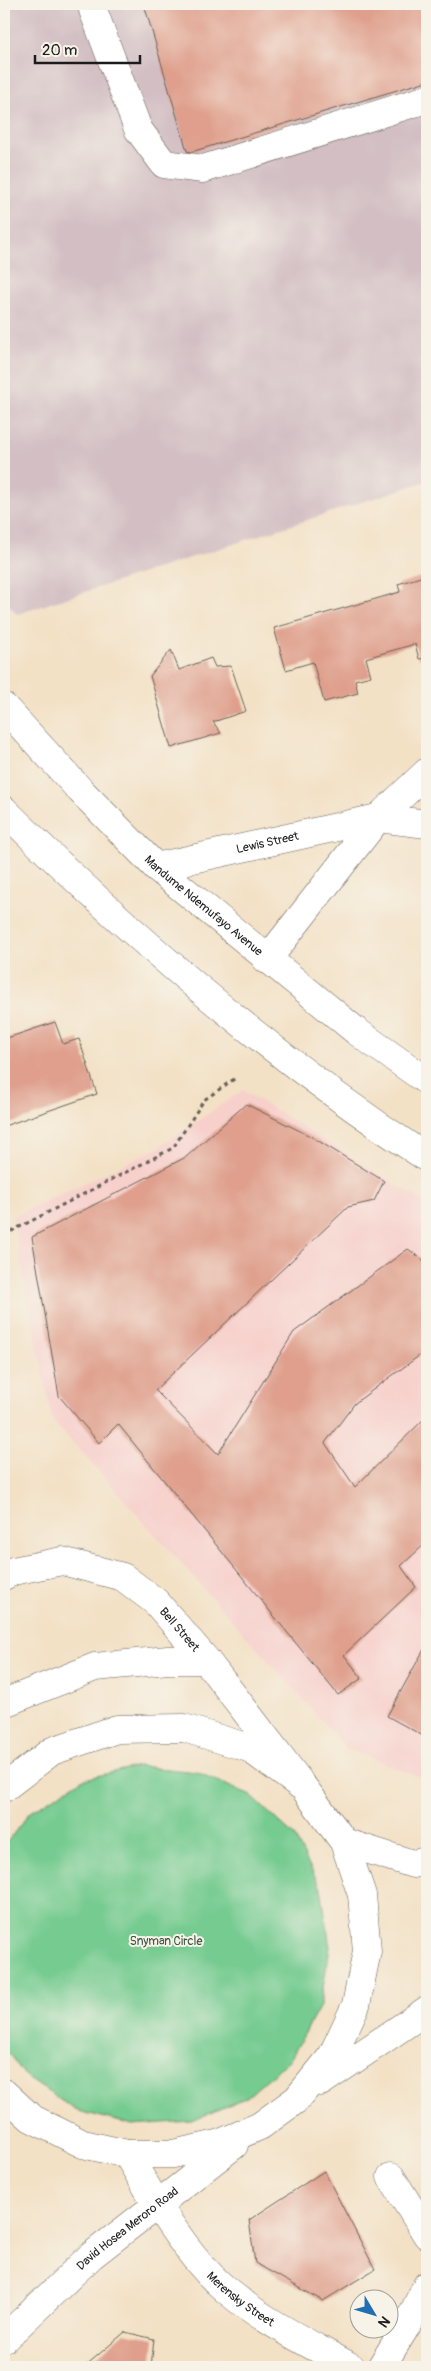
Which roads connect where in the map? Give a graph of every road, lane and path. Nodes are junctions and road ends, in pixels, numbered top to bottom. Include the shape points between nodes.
1 (93, 10) dead end
2 (427, 99) edge
3 (4, 706) edge
4 (427, 772) edge
5 (4, 810) edge
6 (378, 818) junction
7 (427, 824) edge
8 (156, 867) junction
9 (267, 960) junction
10 (237, 1077) dead end
11 (427, 1081) edge
12 (427, 1158) edge
13 (4, 1235) edge
14 (4, 1576) edge
15 (206, 1660) junction
16 (4, 1703) edge
17 (4, 1788) edge
18 (304, 1788) junction
19 (344, 1842) junction
20 (427, 1861) edge
21 (427, 2010) edge
22 (4, 2093) edge
23 (296, 2099) junction
24 (260, 2126) junction
25 (127, 2154) junction
26 (391, 2177) dead end
27 (157, 2203) junction
28 (427, 2235) edge
29 (427, 2286) edge
30 (4, 2339) edge
31 (351, 2367) edge
32 (381, 2367) edge

1 - 2 main road via 138,129 164,164 203,168
3 - 8 main road, Mandume Ndemufayo Avenue
4 - 6 main road
5 - 12 main road via 81,887 217,1005 301,1071
6 - 7 main road
6 - 8 main road, Lewis Street
6 - 9 main road
8 - 9 main road, Mandume Ndemufayo Avenue
9 - 11 main road, Mandume Ndemufayo Avenue via 356,1031
10 - 13 path via 204,1100 173,1148
14 - 15 main road, Bell Street via 14,1571 62,1562 123,1577 156,1602
15 - 16 main road via 94,1667
15 - 18 main road, Bell Street
17 - 18 main road via 52,1751 117,1729 184,1728 249,1748
18 - 19 main road
19 - 20 main road via 413,1864
19 - 23 main road via 362,1895 366,1950 356,2006 332,2056
21 - 23 main road
22 - 25 main road via 31,2118 83,2144
23 - 24 main road
24 - 25 main road via 218,2144 173,2154
24 - 27 main road, David Hosea Meroro Road
25 - 27 main road, Merensky Street
26 - 28 main road
27 - 30 main road, David Hosea Meroro Road via 91,2256
27 - 31 main road, Merensky Street via 197,2259 224,2289 265,2318
29 - 32 main road

